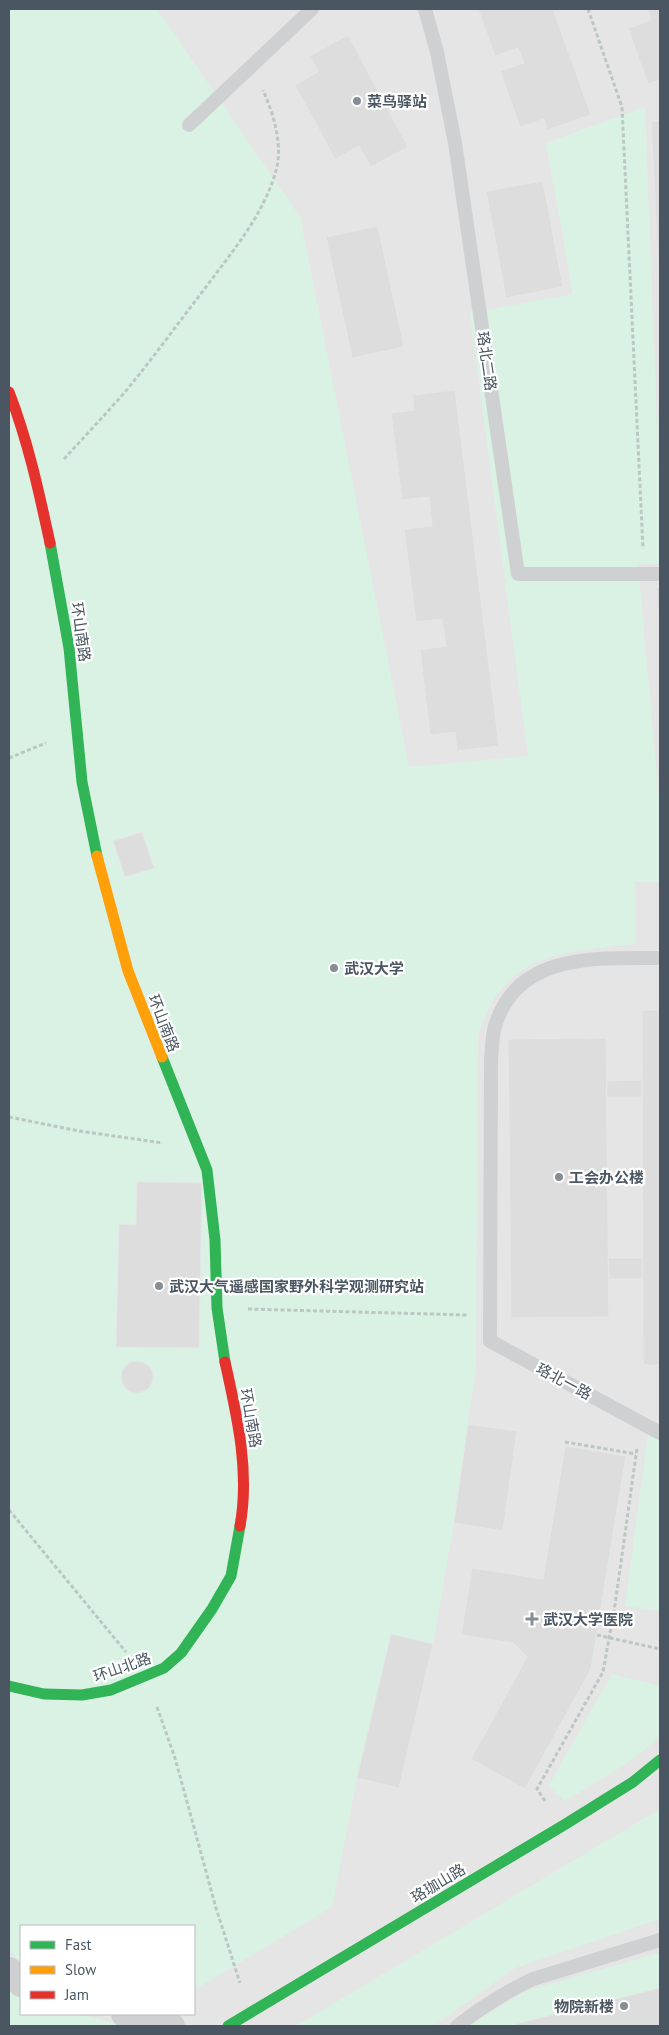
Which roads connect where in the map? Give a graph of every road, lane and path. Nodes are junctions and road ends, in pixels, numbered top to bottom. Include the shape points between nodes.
1 (312, 9) edge
2 (425, 9) edge
3 (588, 9) edge
4 (266, 96) dead end
5 (189, 124) dead end
6 (9, 392) edge
7 (38, 488) junction
8 (644, 574) junction
9 (660, 574) edge
10 (77, 731) junction
11 (9, 758) edge
12 (660, 958) edge
13 (9, 1117) edge
14 (198, 1148) junction
15 (217, 1308) junction
16 (490, 1316) junction
17 (640, 1423) junction
18 (660, 1433) edge
19 (565, 1442) dead end
20 (636, 1454) junction
21 (9, 1510) edge
22 (597, 1635) dead end
23 (610, 1638) junction
24 (660, 1649) edge
25 (181, 1653) joint
26 (146, 1677) junction
27 (9, 1686) edge
28 (660, 1760) edge
29 (564, 1826) junction
30 (660, 1940) edge
31 (9, 1970) edge
32 (20, 1983) edge
33 (249, 2014) junction
34 (128, 2015) edge
35 (172, 2026) edge
36 (228, 2026) edge
37 (457, 2026) edge

1 - 5 lane
2 - 8 lane, 珞北二路 via 455,143 518,574
3 - 8 path via 622,107
4 - 7 path via 277,134 278,155 276,173 264,203 125,392
6 - 7 street, 环山南路
7 - 10 street, 环山南路 via 56,569
8 - 9 lane, 珞北二路
10 - 11 path
10 - 14 street, 环山南路 via 82,782 100,870 128,971
12 - 16 lane via 610,958 551,967 526,980 502,1010 494,1030 491,1060
13 - 14 path
14 - 15 street, 环山南路 via 207,1170 211,1200
15 - 16 path
15 - 25 street, 环山南路 via 244,1465 242,1516 231,1576
16 - 17 lane, 珞北一路 via 490,1341
17 - 18 lane, 珞北一路
17 - 20 path
19 - 20 path
20 - 23 path
21 - 26 path
22 - 23 path
23 - 24 path
23 - 29 path via 603,1672 537,1789
25 - 26 street, 环山北路 via 164,1668
26 - 27 street, 环山北路 via 111,1690 82,1695 44,1694
26 - 33 path via 175,1758
28 - 29 street, 珞珈山路
29 - 33 street, 珞珈山路
30 - 37 lane via 533,1979 490,2002
31 - 32 street
33 - 36 street, 珞珈山路
34 - 35 street

